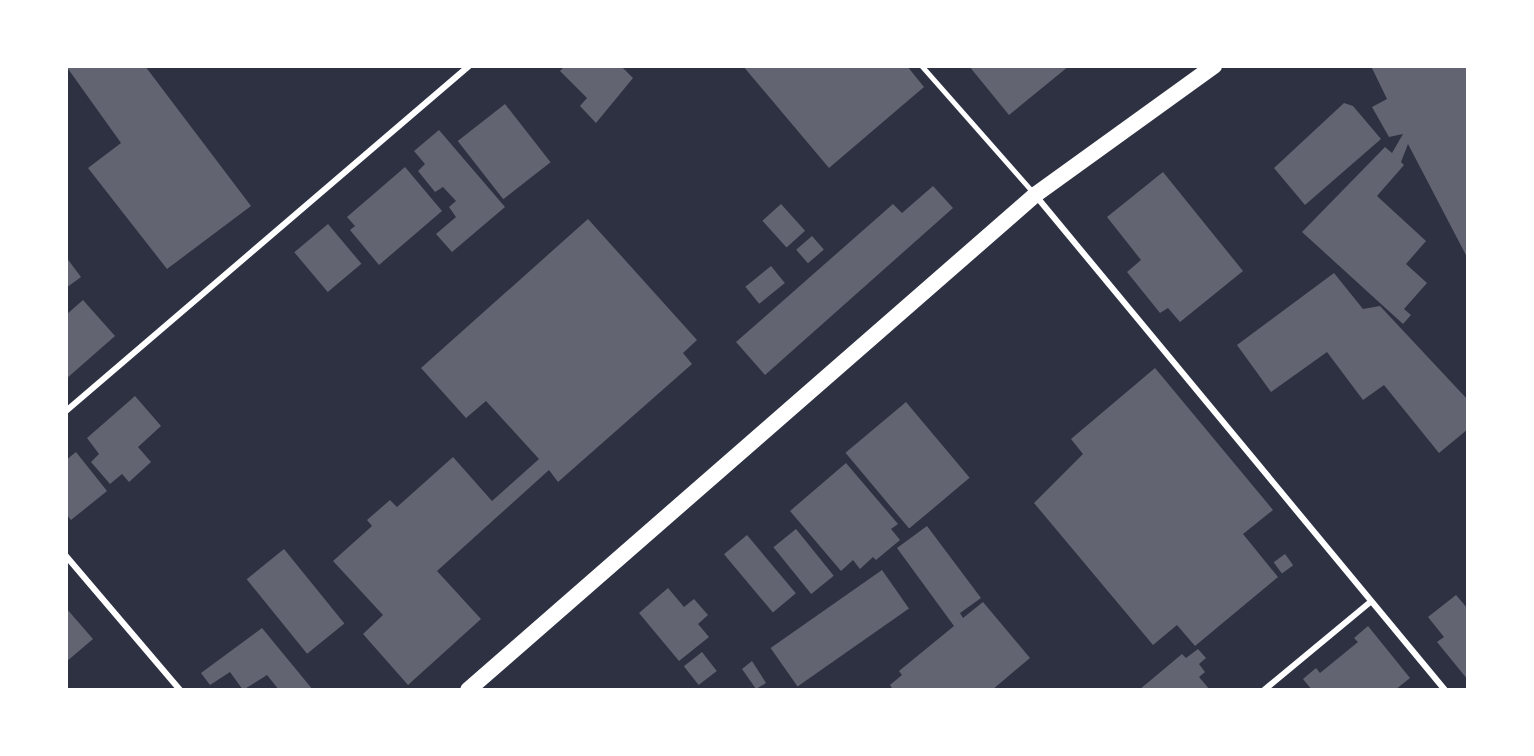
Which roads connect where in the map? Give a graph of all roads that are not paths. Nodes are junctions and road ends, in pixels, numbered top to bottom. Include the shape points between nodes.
1 (469, 66) edge
2 (922, 66) edge
3 (1214, 66) edge
4 (1035, 195) junction
5 (66, 411) edge
6 (66, 556) edge
7 (1369, 603) junction
8 (180, 690) edge
9 (468, 690) edge
10 (1264, 690) edge
11 (1444, 690) edge

1 - 5 street
2 - 4 lane
3 - 4 highway
4 - 7 street
4 - 9 highway
6 - 8 street
7 - 10 street
7 - 11 street

